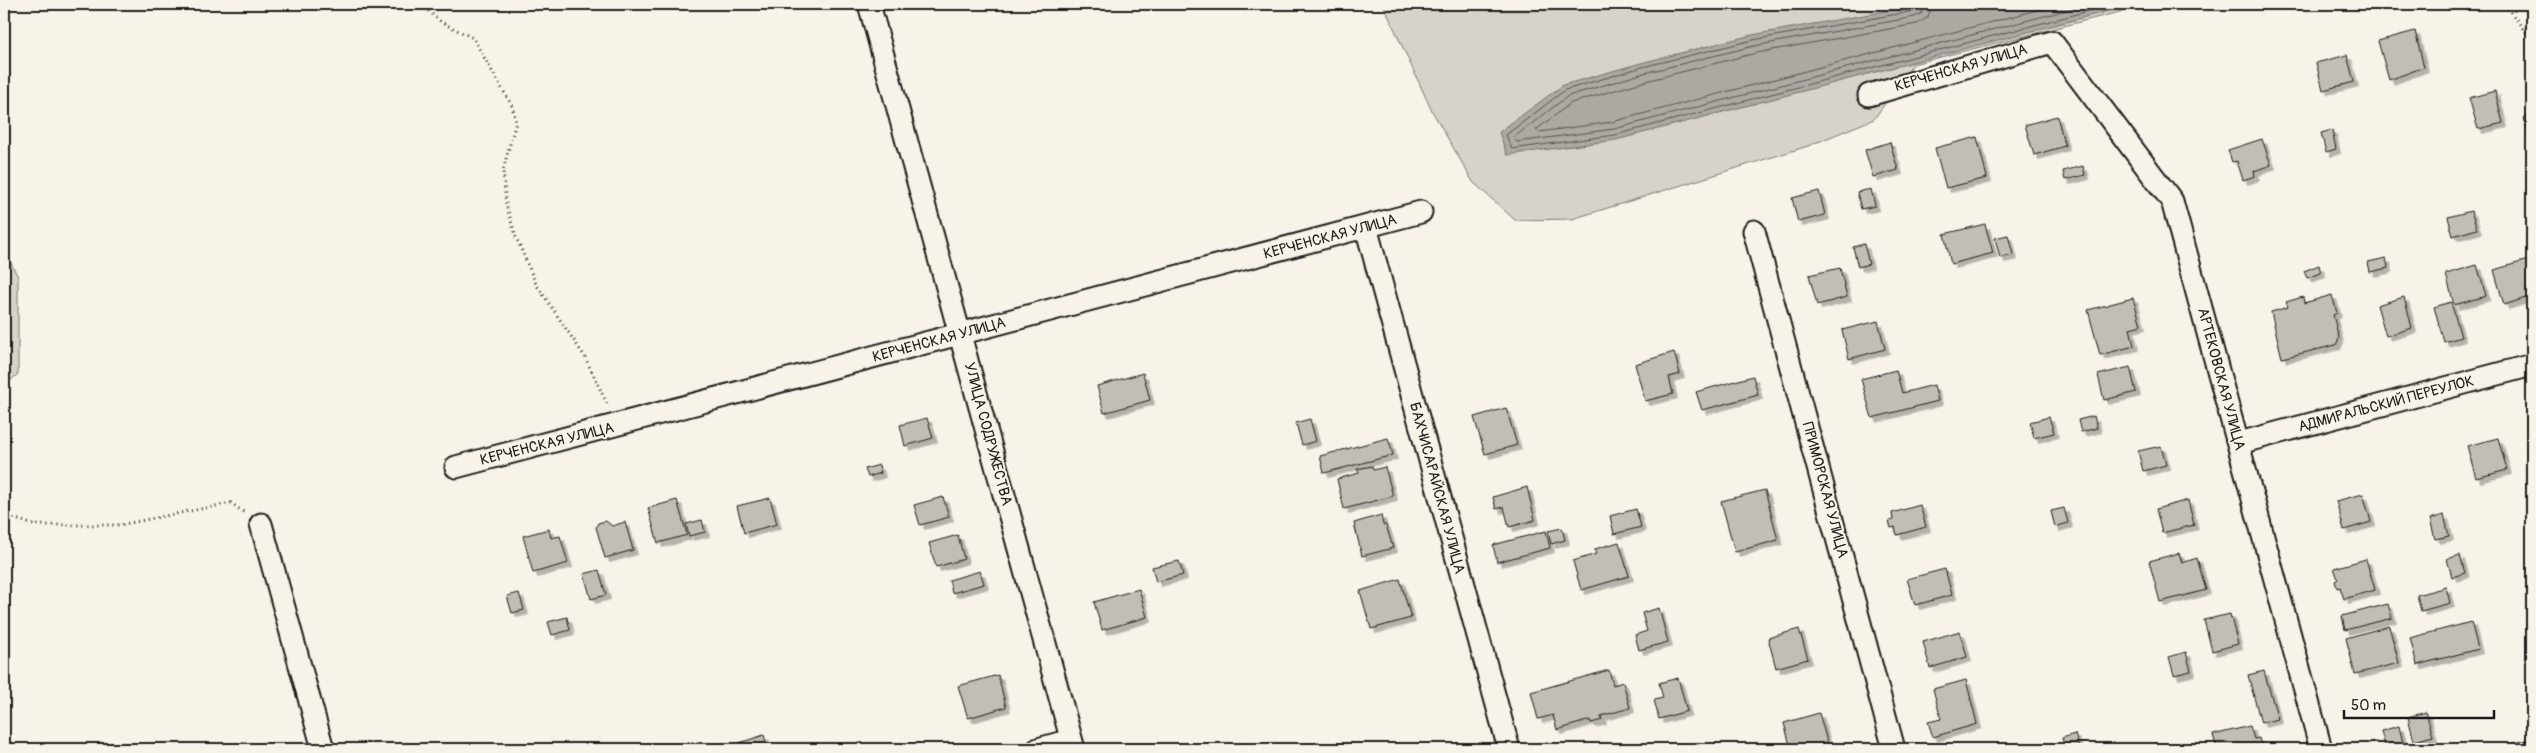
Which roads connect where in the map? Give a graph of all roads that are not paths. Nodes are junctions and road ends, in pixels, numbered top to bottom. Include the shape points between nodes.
1 (869, 4) edge
2 (2052, 42) joint
3 (1869, 95) dead end
4 (1421, 212) dead end
5 (1366, 227) junction
6 (1754, 231) dead end
7 (961, 334) junction
8 (2532, 365) edge
9 (2239, 442) junction
10 (456, 467) dead end
11 (261, 524) road end
12 (1072, 745) edge
13 (323, 749) edge
14 (1038, 749) edge
15 (1509, 749) edge
16 (1894, 749) edge
17 (2321, 749) edge

1 - 7 street, УЛИЦА СОДРУЖЕСТВА
2 - 3 street, КЕРЧЕНСКАЯ УЛИЦА
2 - 9 street, АРТЕКОВСКАЯ УЛИЦА via 2172,202
4 - 5 street, КЕРЧЕНСКАЯ УЛИЦА
5 - 7 street, КЕРЧЕНСКАЯ УЛИЦА
5 - 15 street, БАХЧИСАРАЙСКАЯ УЛИЦА
6 - 16 street, ПРИМОРСКАЯ УЛИЦА
7 - 10 street, КЕРЧЕНСКАЯ УЛИЦА
7 - 12 street, УЛИЦА СОДРУЖЕСТВА
8 - 9 street, АДМИРАЛЬСКИЙ ПЕРЕУЛОК
9 - 17 street, АРТЕКОВСКАЯ УЛИЦА
11 - 13 street
12 - 14 street

